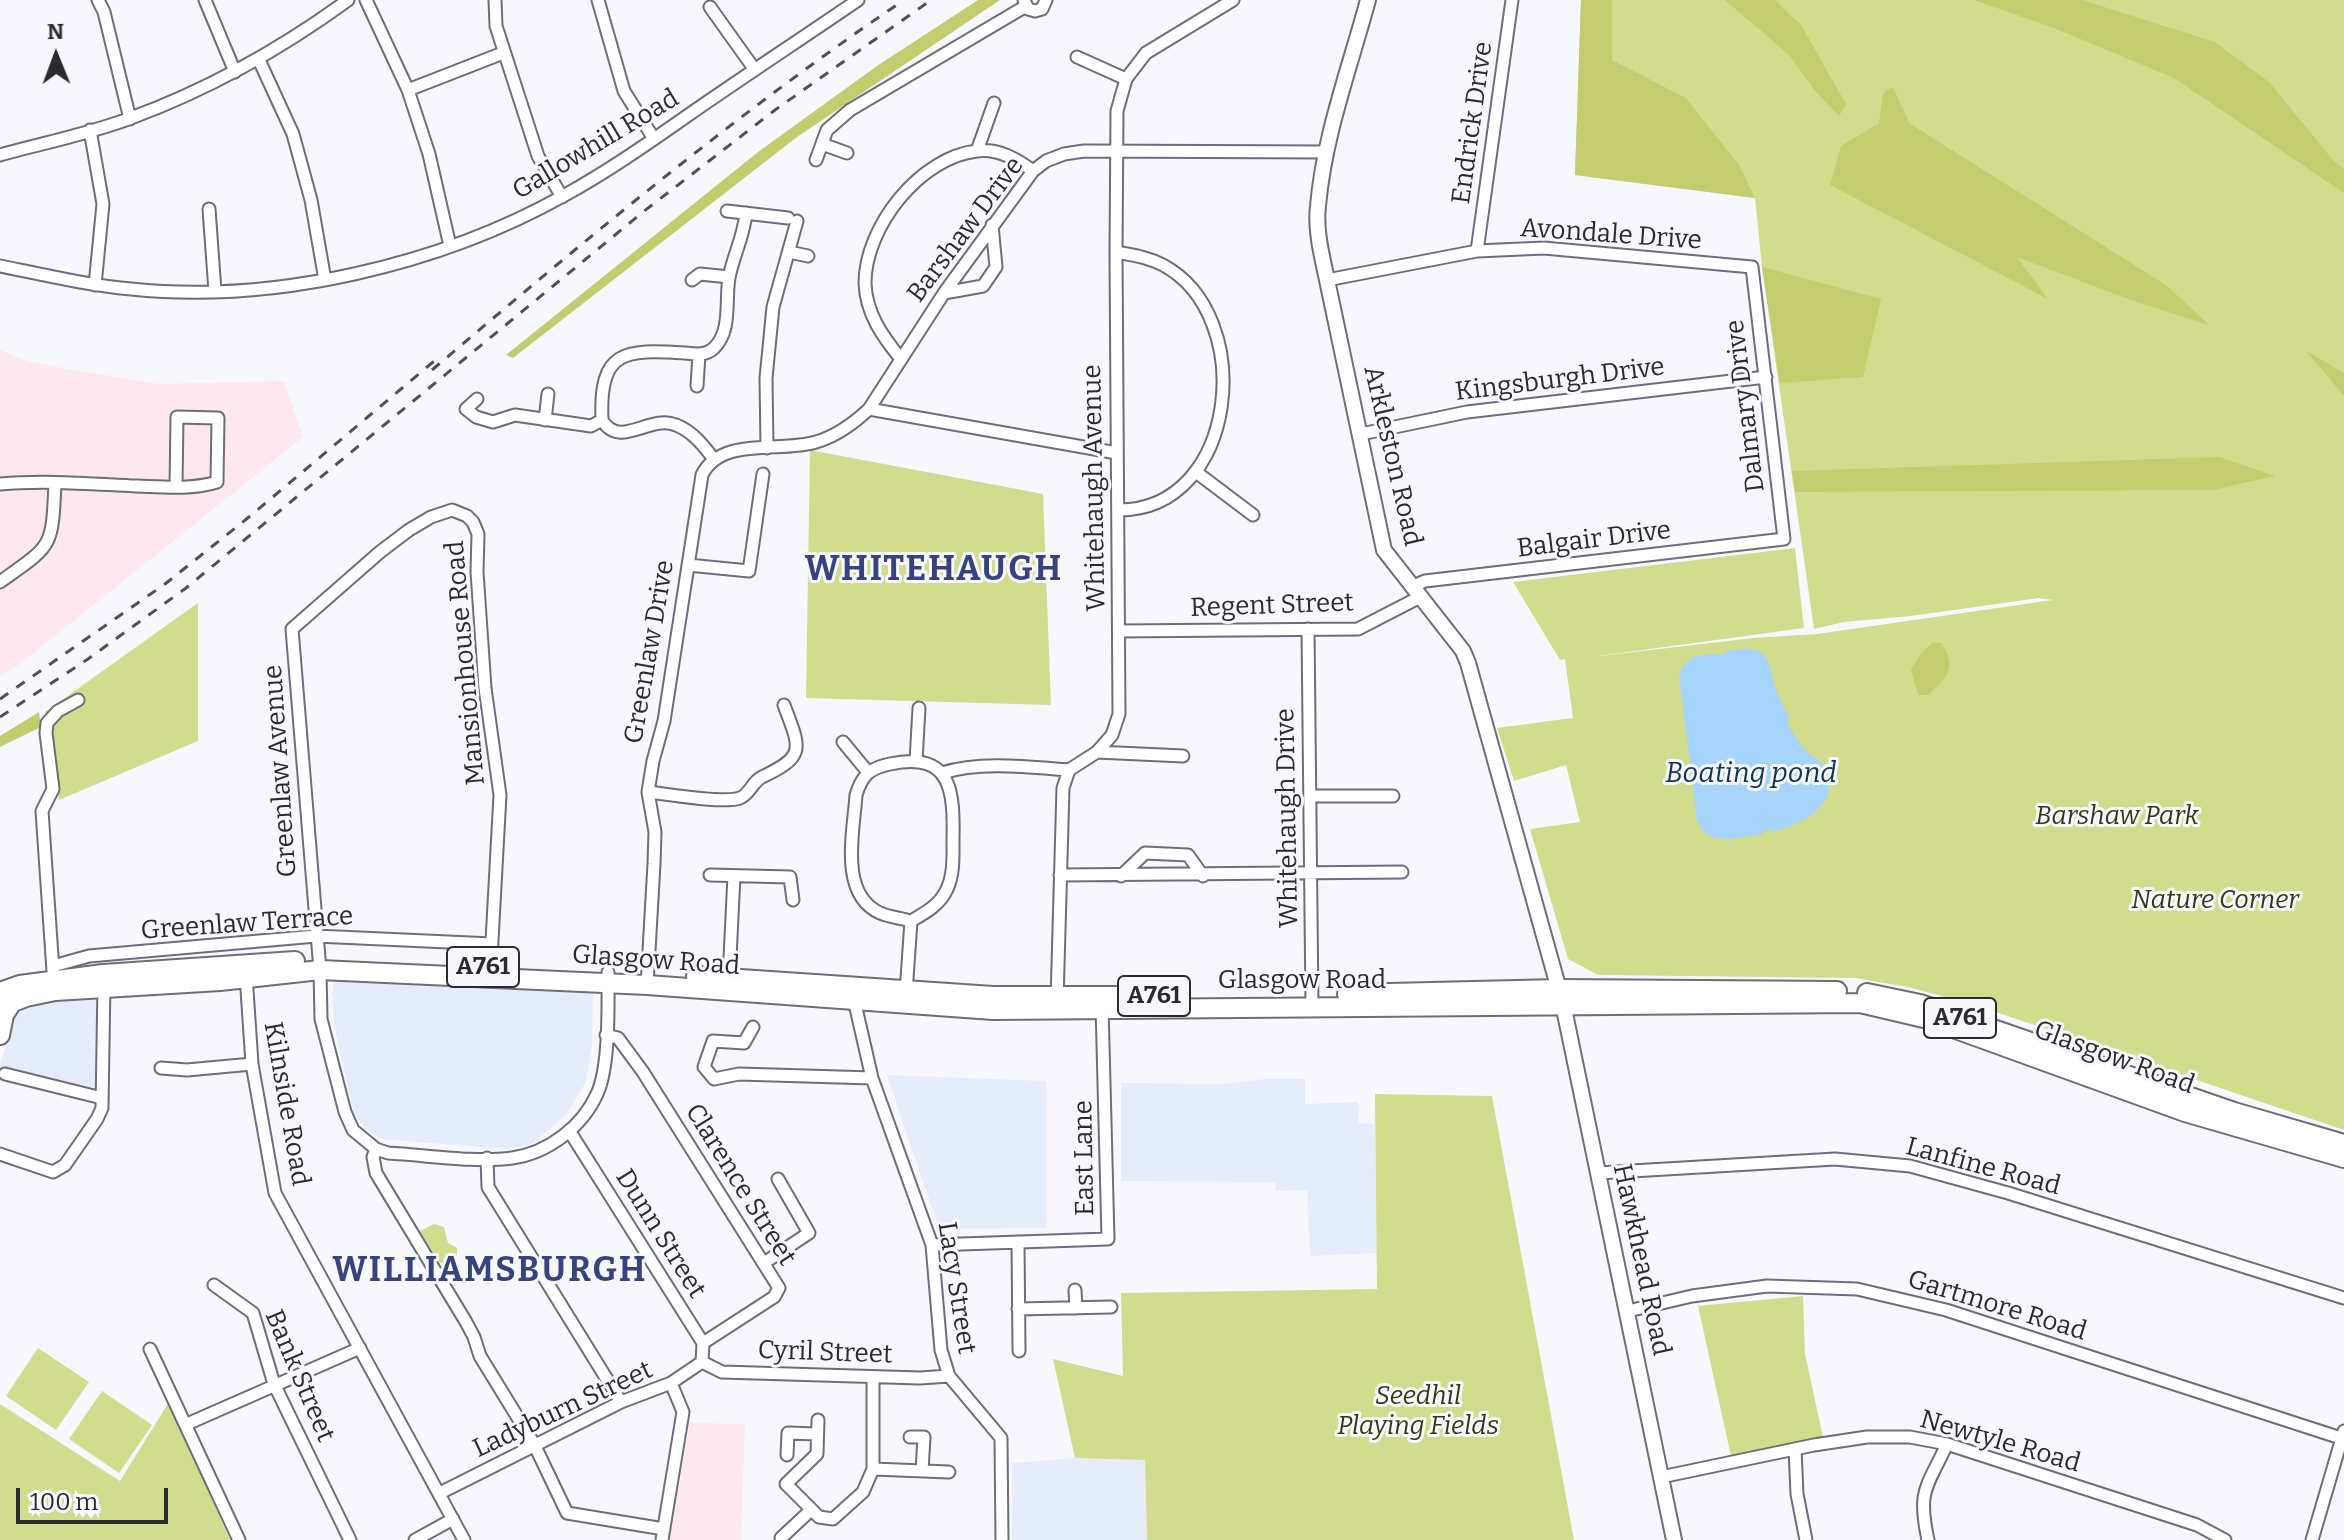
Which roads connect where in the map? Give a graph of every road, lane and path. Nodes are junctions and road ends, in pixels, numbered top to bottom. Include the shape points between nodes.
1 (98, 0) edge
2 (205, 0) edge
3 (348, 0) edge
4 (366, 0) edge
5 (495, 0) edge
6 (598, 0) edge
7 (858, 0) edge
8 (1046, 0) edge
9 (1233, 0) edge
10 (1368, 0) edge
11 (1512, 0) edge
12 (1025, 3) edge
13 (710, 7) dead end
14 (503, 53) junction
15 (1077, 57) dead end
16 (259, 60) junction
17 (755, 70) junction
18 (235, 72) junction
19 (1126, 79) junction
20 (408, 90) junction
21 (994, 103) dead end
22 (130, 119) junction
23 (90, 130) junction
24 (654, 139) junction
25 (822, 144) junction
26 (1117, 150) junction
27 (977, 151) junction
28 (1327, 152) junction
29 (847, 153) dead end
30 (0, 155) edge
31 (816, 160) dead end
32 (1033, 171) junction
33 (562, 197) junction
34 (209, 209) dead end
35 (727, 211) dead end
36 (746, 213) junction
37 (992, 225) junction
38 (450, 246) junction
39 (1477, 251) junction
40 (789, 252) junction
41 (1116, 252) junction
42 (808, 256) dead end
43 (0, 266) edge
44 (1752, 267) joint
45 (729, 277) junction
46 (325, 280) junction
47 (692, 280) dead end
48 (1327, 280) junction
49 (95, 285) junction
50 (215, 291) junction
51 (944, 293) junction
52 (699, 354) junction
53 (901, 359) junction
54 (1766, 377) junction
55 (697, 386) dead end
56 (548, 394) dead end
57 (477, 399) dead end
58 (869, 409) junction
59 (545, 420) junction
60 (602, 420) junction
61 (1361, 434) junction
62 (767, 448) junction
63 (1117, 453) junction
64 (713, 458) junction
65 (1196, 472) junction
66 (763, 474) dead end
67 (55, 483) junction
68 (0, 484) edge
69 (176, 487) junction
70 (1119, 510) junction
71 (1253, 515) dead end
72 (1784, 539) joint
73 (688, 565) junction
74 (0, 582) edge
75 (1416, 592) junction
76 (292, 629) joint
77 (1308, 629) junction
78 (1119, 631) junction
79 (78, 700) dead end
80 (784, 705) dead end
81 (919, 708) dead end
82 (843, 742) dead end
83 (1097, 752) junction
84 (1183, 756) dead end
85 (916, 761) junction
86 (1069, 770) junction
87 (867, 771) junction
88 (942, 773) junction
89 (648, 792) junction
90 (1310, 796) junction
91 (1393, 796) dead end
92 (1402, 872) dead end
93 (1312, 874) junction
94 (710, 875) dead end
95 (1060, 875) junction
96 (734, 876) junction
97 (1121, 876) junction
98 (1203, 876) junction
99 (793, 900) dead end
100 (911, 921) junction
101 (316, 936) junction
102 (492, 944) junction
103 (319, 964) junction
104 (245, 972) junction
105 (491, 972) junction
106 (0, 973) edge
107 (608, 978) junction
108 (729, 978) junction
109 (54, 979) junction
110 (648, 979) junction
111 (104, 981) junction
112 (854, 992) junction
113 (8, 996) edge
114 (905, 996) junction
115 (1561, 997) junction
116 (1312, 1000) junction
117 (1057, 1003) junction
118 (1102, 1003) junction
119 (753, 1027) dead end
120 (0, 1035) edge
121 (606, 1035) junction
122 (252, 1064) junction
123 (161, 1068) dead end
124 (5, 1074) dead end
125 (872, 1078) junction
126 (102, 1098) junction
127 (570, 1132) junction
128 (2344, 1144) edge
129 (376, 1149) junction
130 (0, 1154) edge
131 (487, 1158) junction
132 (2344, 1158) edge
133 (1598, 1173) junction
134 (778, 1179) dead end
135 (1018, 1242) junction
136 (932, 1245) junction
137 (764, 1263) junction
138 (214, 1285) dead end
139 (1075, 1290) dead end
140 (2344, 1298) edge
141 (1111, 1307) dead end
142 (1076, 1308) junction
143 (1018, 1309) junction
144 (1628, 1311) junction
145 (703, 1343) junction
146 (360, 1348) junction
147 (150, 1349) dead end
148 (1019, 1351) dead end
149 (702, 1362) junction
150 (949, 1376) junction
151 (873, 1377) junction
152 (671, 1383) junction
153 (274, 1384) junction
154 (621, 1402) junction
155 (818, 1420) dead end
156 (187, 1424) junction
157 (817, 1434) junction
158 (2343, 1436) edge
159 (910, 1437) dead end
160 (534, 1444) junction
161 (1947, 1444) junction
162 (1795, 1449) junction
163 (787, 1455) dead end
164 (873, 1469) junction
165 (922, 1471) junction
166 (949, 1472) dead end
167 (1661, 1477) junction
168 (440, 1493) junction
169 (811, 1510) junction
170 (453, 1519) junction
171 (663, 1534) edge
172 (781, 1538) dead end
173 (239, 1540) edge
174 (350, 1540) edge
175 (415, 1540) edge
176 (464, 1540) edge
177 (1002, 1540) edge
178 (1674, 1540) edge
179 (1806, 1540) edge
180 (1928, 1540) edge
181 (2225, 1540) edge
182 (2312, 1540) edge

1 - 22 street
2 - 18 street
3 - 16 street
4 - 20 street
5 - 14 street
6 - 24 street via 624,91
7 - 17 street, Gallowhill Road
8 - 12 street via 1039,11
9 - 19 street, Whitehaugh Avenue via 1153,47
10 - 28 street, Arkleston Road
11 - 39 street, Endrick Drive
12 - 25 street via 850,110 827,130
13 - 17 street
14 - 20 street
14 - 33 street via 538,156
15 - 19 street
16 - 18 street
16 - 46 street via 293,134
17 - 24 street, Gallowhill Road
18 - 22 street
19 - 26 street, Whitehaugh Avenue via 1117,111
20 - 38 street
21 - 27 street
22 - 23 street
23 - 30 street
23 - 49 street via 103,204
24 - 33 street, Gallowhill Road
25 - 29 street
25 - 31 street
26 - 28 street, Barshaw Drive
26 - 32 street, Barshaw Drive via 1064,154
26 - 41 street, Whitehaugh Avenue
27 - 32 street via 1012,156
27 - 53 street via 947,159 922,175 877,235 867,266 867,298 873,319
28 - 48 street, Arkleston Road via 1318,222
32 - 37 street, Barshaw Drive
33 - 38 street, Gallowhill Road
34 - 50 street
35 - 36 street
36 - 40 street via 792,220
36 - 45 street
37 - 51 street, Barshaw Drive
37 - 51 street via 996,267 983,286
38 - 46 street, Gallowhill Road
39 - 44 street, Avondale Drive via 1544,248
39 - 48 street, Avondale Drive
40 - 42 street
40 - 62 street via 773,307
41 - 63 street, Whitehaugh Avenue
41 - 65 street via 1140,256 1177,276 1203,304 1220,342 1224,397 1217,431
43 - 49 street, Gallowhill Road
44 - 54 street, Dalmary Drive
45 - 47 street via 700,274
45 - 52 street via 721,340
46 - 50 street, Gallowhill Road
48 - 61 street, Arkleston Road
49 - 50 street, Gallowhill Road
51 - 53 street, Barshaw Drive
52 - 55 street
52 - 60 street via 642,350 613,363 603,385
53 - 58 street, Barshaw Drive
54 - 61 street, Kingsburgh Drive via 1467,412
54 - 72 street, Dalmary Drive
56 - 59 street
57 - 59 street via 466,409 483,420 515,415
58 - 62 street, Barshaw Drive via 815,443
58 - 63 street
59 - 60 street via 591,426
60 - 64 street via 620,434 655,423 677,425
61 - 75 street, Arkleston Road via 1384,550
62 - 64 street
63 - 70 street, Whitehaugh Avenue
64 - 73 street, Greenlaw Drive via 702,475
65 - 70 street via 1164,499
65 - 71 street
66 - 73 street via 749,571
67 - 68 street
67 - 69 street
67 - 74 street via 47,544
69 - 69 street via 177,417 218,418 217,482
70 - 78 street, Whitehaugh Avenue
72 - 75 street, Balgair Drive via 1425,581
73 - 89 street, Greenlaw Drive
75 - 77 street, Regent Street via 1358,629
75 - 115 street, Arkleston Road via 1468,663
76 - 101 street, Greenlaw Avenue
76 - 102 street, Mansionhouse Road via 409,530 452,510 473,522 478,534 485,688 500,795
77 - 78 street, Regent Street
77 - 90 street, Whitehaugh Drive
78 - 83 street, Whitehaugh Avenue via 1119,714 1112,735
79 - 109 street via 51,716 46,733 53,789 42,811
80 - 89 street via 797,739 793,758 756,780 745,795 729,800
81 - 85 street
82 - 87 street
83 - 84 street
83 - 86 street, Whitehaugh Avenue
85 - 87 street
85 - 88 street
86 - 88 street via 983,766
86 - 95 street via 1063,788
87 - 100 street via 856,795 856,888 878,912
88 - 100 street via 953,806 952,869 947,889 933,908
89 - 110 street, Greenlaw Drive via 655,832
90 - 91 street
90 - 93 street, Whitehaugh Drive
92 - 93 street
93 - 98 street
93 - 116 street, Whitehaugh Drive
94 - 96 street
95 - 97 street
95 - 117 street
96 - 99 street via 790,877
96 - 108 street, Glasgow Road
97 - 98 street
97 - 98 street via 1145,853 1188,855
100 - 114 street
101 - 102 street, Greenlaw Terrace
101 - 103 street, Greenlaw Avenue
101 - 109 street, Greenlaw Terrace via 89,956
102 - 105 street, Mansionhouse Road
103 - 104 main road, Glasgow Road / A761
103 - 105 main road, Glasgow Road / A761
103 - 129 street, Greenlaw Avenue via 321,1019 345,1112 353,1130
104 - 111 main road, Glasgow Road / A761
104 - 122 street, Kilnside Road
105 - 107 main road, Glasgow Road / A761
106 - 113 main road
107 - 110 main road, Glasgow Road / A761
107 - 121 street
108 - 110 main road, Glasgow Road / A761
108 - 112 main road, Glasgow Road / A761
109 - 111 main road, Glasgow Road / A761
109 - 113 main road, Glasgow Road / A761
110 - 112 main road, Glasgow Road / A761
111 - 126 street
112 - 114 main road, Glasgow Road / A761
112 - 125 street, Lacy Street
113 - 120 main road
114 - 117 main road, Glasgow Road / A761 via 993,1010
115 - 116 main road, Glasgow Road / A761
115 - 128 main road, Glasgow Road / A761 via 1856,991 1965,1019 2234,1112
115 - 132 main road, Glasgow Road / A761 via 1860,1003 1928,1019 2185,1112
115 - 133 street, Hawkhead Road
116 - 118 main road, Glasgow Road / A761
117 - 118 main road, Glasgow Road / A761
118 - 135 street, East Lane via 1108,1239
119 - 125 street via 744,1043 713,1041 704,1067 714,1079 739,1074
121 - 127 street via 598,1094
121 - 137 street, Clarence Street via 618,1038 643,1072
122 - 123 street
122 - 146 street, Kilnside Road via 275,1193
124 - 126 street
125 - 136 street, Lacy Street
126 - 130 street via 97,1119 65,1165 53,1172
127 - 131 street via 537,1151
127 - 145 street, Dunn Street
129 - 131 street
129 - 160 street via 376,1173
131 - 154 street via 488,1187
133 - 140 street, Lanfine Road via 1835,1159 1910,1166
133 - 144 street, Hawkhead Road
134 - 137 street via 809,1233
135 - 136 street, East Lane
135 - 143 street
136 - 150 street, Lacy Street via 941,1350
137 - 145 street, Clarence Street via 779,1288 774,1297
138 - 153 street, Bank Street via 253,1313
139 - 142 street
141 - 142 street
142 - 143 street
143 - 148 street
144 - 158 street, Gartmore Road via 1767,1286 1857,1289 1946,1310
144 - 167 street, Hawkhead Road
145 - 149 street
146 - 153 street
146 - 168 street, Kilnside Road
147 - 156 street
149 - 151 street, Cyril Street via 722,1372
149 - 152 street, Ladyburn Street
150 - 151 street, Cyril Street
150 - 177 street, Lacy Street via 1001,1438
151 - 164 street
152 - 154 street, Ladyburn Street
152 - 171 street via 683,1412
153 - 156 street
153 - 174 street, Bank Street
154 - 160 street, Ladyburn Street
155 - 157 street
156 - 173 street
157 - 163 street via 788,1433
157 - 169 street via 817,1454 786,1484
158 - 182 street
159 - 165 street via 924,1437
160 - 168 street, Ladyburn Street
160 - 171 street via 567,1513
161 - 162 street, Newtyle Road via 1887,1435
161 - 180 street via 1925,1484
161 - 181 street, Newtyle Road via 2197,1525
162 - 167 street, Newtyle Road
162 - 179 street
164 - 165 street
164 - 169 street via 863,1492 833,1519
165 - 166 street
167 - 178 street, Hawkhead Road
168 - 170 street, Kilnside Road
169 - 172 street
170 - 175 street
170 - 176 street, Kilnside Road

